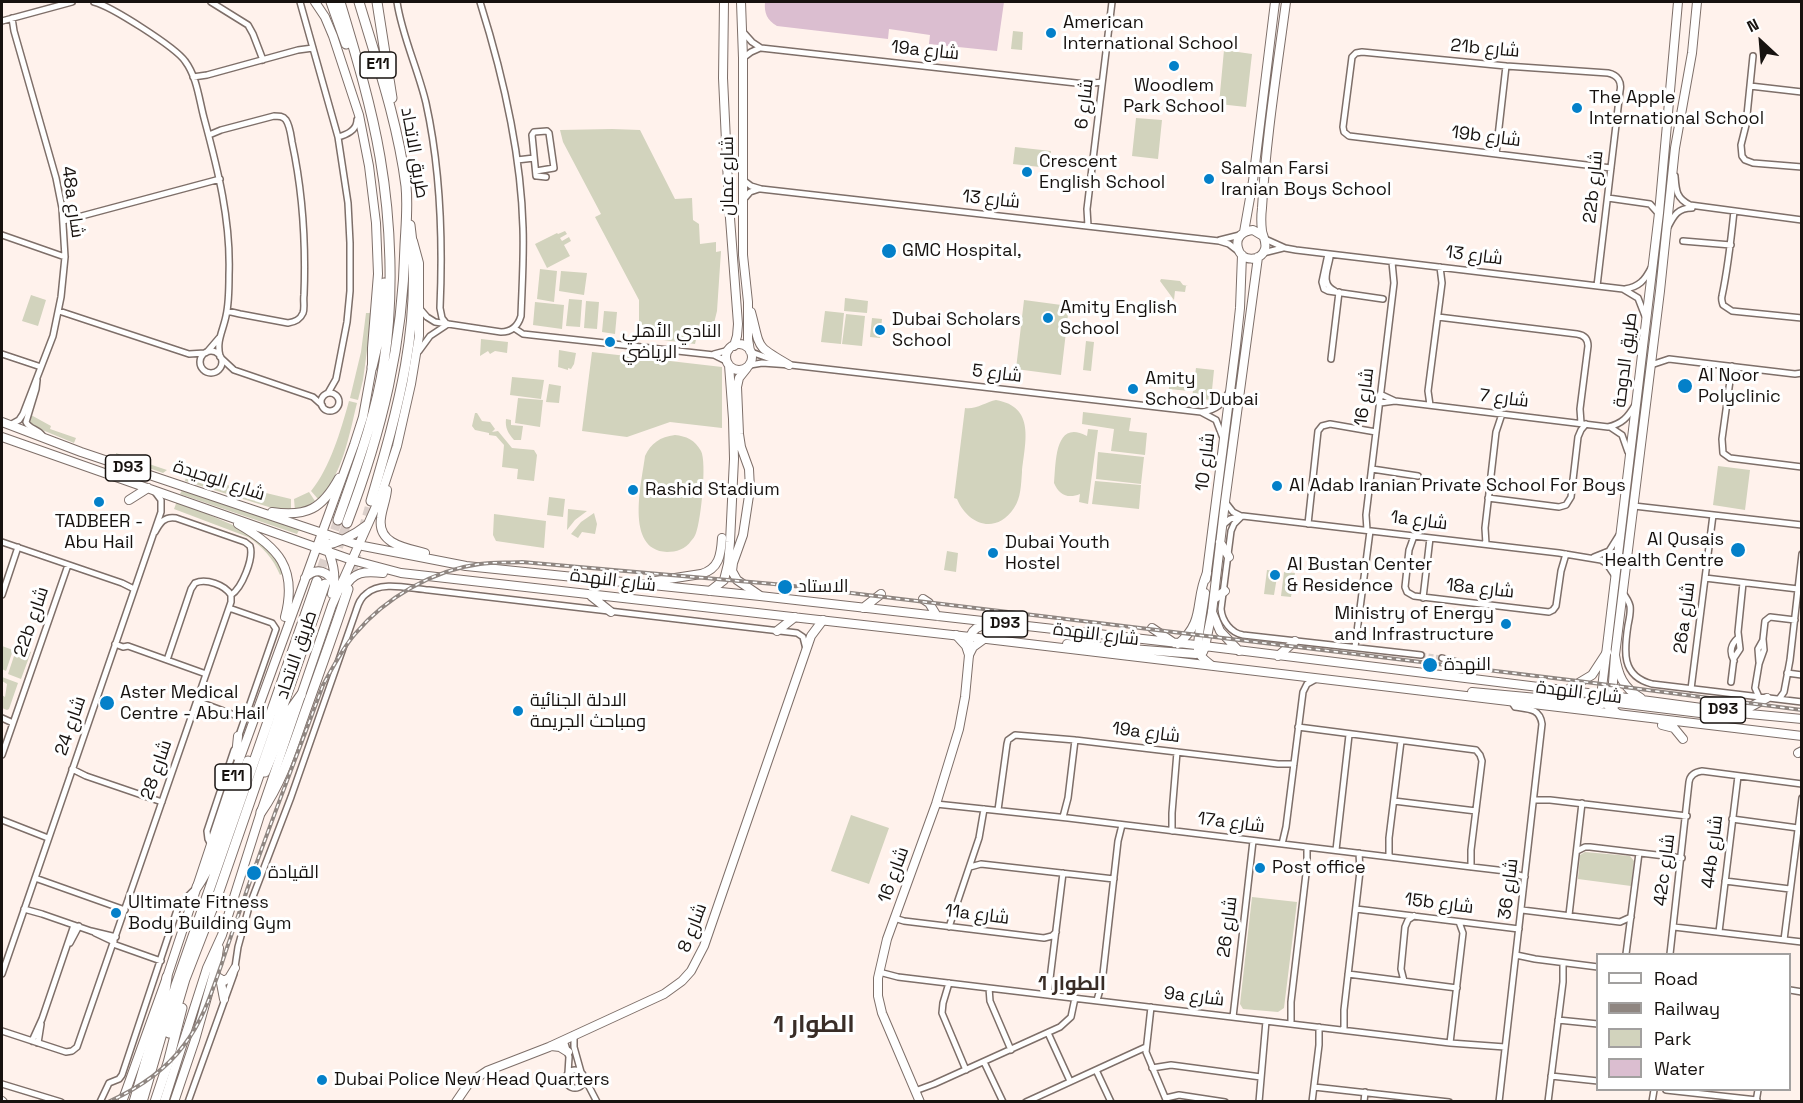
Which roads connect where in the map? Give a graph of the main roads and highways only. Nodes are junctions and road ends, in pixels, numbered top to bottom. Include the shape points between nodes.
1 (315, 2) edge
2 (331, 2) edge
3 (340, 2) edge
4 (359, 2) edge
5 (377, 2) edge
6 (363, 85) junction
7 (393, 119) junction
8 (408, 208) junction
9 (412, 238) junction
10 (389, 260) junction
11 (372, 368) junction
12 (5, 424) edge
13 (2, 437) edge
14 (350, 459) junction
15 (387, 478) junction
16 (151, 489) junction
17 (129, 500) dead end
18 (371, 501) tunnel mouth
19 (255, 510) junction
20 (222, 514) junction
21 (369, 522) junction
22 (322, 533) junction
23 (722, 538) dead end
24 (343, 540) junction
25 (358, 545) junction
26 (316, 548) junction
27 (327, 549) junction
28 (352, 560) junction
29 (444, 562) junction
30 (401, 573) junction
31 (1207, 573) road end
32 (305, 578) junction
33 (325, 584) junction
34 (644, 584) junction
35 (348, 590) tunnel mouth
36 (588, 594) junction
37 (881, 594) dead end
38 (923, 599) dead end
39 (864, 608) junction
40 (611, 612) road end
41 (1212, 612) road end
42 (937, 616) junction
43 (800, 618) junction
44 (327, 621) junction
45 (1152, 628) dead end
46 (777, 631) road end
47 (1072, 632) junction
48 (970, 637) junction
49 (1295, 641) road end
50 (1176, 644) junction
51 (1201, 645) junction
52 (1045, 646) junction
53 (1239, 651) junction
54 (969, 655) road end
55 (1278, 656) junction
56 (271, 670) junction
57 (1565, 690) junction
58 (1451, 694) junction
59 (301, 695) junction
60 (1763, 698) road end
61 (1603, 699) junction
62 (1644, 700) junction
63 (1616, 712) junction
64 (1736, 713) junction
65 (269, 715) junction
66 (1654, 719) junction
67 (1802, 719) edge
68 (238, 736) road end
69 (1802, 736) edge
70 (1683, 739) dead end
71 (236, 769) junction
72 (252, 795) junction
73 (261, 812) junction
74 (197, 887) junction
75 (218, 944) junction
76 (197, 948) junction
77 (235, 968) road end
78 (217, 974) junction
79 (167, 977) junction
80 (224, 999) road end
81 (122, 1100) edge
82 (134, 1101) edge
83 (142, 1101) edge
84 (148, 1101) edge
85 (155, 1101) edge
86 (164, 1101) edge
87 (174, 1101) edge

1 - 11 main road, طريق الاتحاد via 330,27 366,151 378,252
2 - 6 highway
3 - 6 highway, طريق الاتحاد / E11
4 - 7 highway, طريق الاتحاد / E11
5 - 7 highway
6 - 10 highway, طريق الاتحاد / E11 via 380,158
7 - 8 highway, طريق الاتحاد / E11
8 - 9 highway
8 - 10 highway, طريق الاتحاد / E11 via 403,302 395,358 372,450 342,521 382,375 389,319
9 - 15 main road, طريق الاتحاد / E11 via 419,263 416,357
9 - 18 highway via 412,313 407,360
10 - 11 highway
11 - 14 main road, طريق الاتحاد / E11
12 - 19 main road, شارع الوحيدة / D93
13 - 16 main road, شارع الوحيدة / D93
14 - 19 main road via 327,497 315,508 294,514
14 - 22 main road, طريق الاتحاد / E11
15 - 21 main road, طريق الاتحاد / E11
15 - 29 main road via 380,520 385,536 396,545
16 - 17 main road
16 - 20 main road, شارع الوحيدة / D93
19 - 22 main road, شارع الوحيدة / D93
20 - 26 main road, شارع الوحيدة / D93
20 - 56 main road via 269,544 287,574 288,607
21 - 24 main road
21 - 25 main road, طريق الاتحاد / E11
22 - 24 main road, شارع الوحيدة / D93
22 - 26 main road, طريق الاتحاد / E11
22 - 27 main road
23 - 34 main road via 719,560 709,572
24 - 25 main road, شارع الوحيدة / D93
24 - 27 main road
25 - 28 main road, طريق الاتحاد / E11
25 - 29 main road, شارع النهدة / D93
26 - 27 main road, شارع الوحيدة / D93
26 - 32 main road, طريق الاتحاد / E11
27 - 28 main road, شارع الوحيدة / D93
27 - 33 main road via 334,572
28 - 30 main road, شارع النهدة / D93
28 - 44 main road, طريق الاتحاد / E11
29 - 34 main road, شارع النهدة / D93
30 - 36 main road, شارع النهدة / D93
30 - 44 main road via 368,571 352,577
31 - 50 main road via 1195,625
32 - 33 main road via 313,572 323,572 332,578
32 - 56 main road, طريق الاتحاد / E11
33 - 44 main road
33 - 65 highway, طريق الاتحاد / E11
33 - 72 highway, طريق الاتحاد / E11
34 - 39 main road, شارع النهدة / D93
35 - 73 highway via 277,787
36 - 40 main road via 596,606
36 - 43 main road, شارع النهدة / D93
37 - 39 main road
38 - 42 main road
39 - 42 main road, شارع النهدة / D93
41 - 53 main road via 1220,631
42 - 47 main road, شارع النهدة / D93
43 - 46 main road
43 - 48 main road, شارع النهدة / D93
44 - 59 main road, طريق الاتحاد / E11
45 - 50 main road
47 - 48 main road via 982,625
47 - 50 main road, شارع النهدة / D93
48 - 52 main road, شارع النهدة / D93
48 - 54 main road
49 - 55 main road
50 - 51 main road, شارع النهدة / D93
51 - 52 main road
51 - 53 main road, شارع النهدة / D93
52 - 58 main road, شارع النهدة / D93
53 - 55 main road, شارع النهدة / D93
55 - 57 main road, شارع النهدة / D93
56 - 71 main road, طريق الاتحاد / E11
57 - 61 main road, شارع النهدة / D93
57 - 62 main road via 1592,675 1611,653 1624,684
58 - 61 main road via 1484,692 1591,703
58 - 63 main road, شارع النهدة / D93
59 - 72 highway
59 - 73 main road, طريق الاتحاد / E11
60 - 64 main road
61 - 62 main road, شارع النهدة / D93 via 1612,696
62 - 64 main road, شارع النهدة / D93
63 - 64 main road via 1617,704
63 - 66 main road, شارع النهدة / D93
64 - 67 main road, شارع النهدة / D93
65 - 74 highway via 236,792 211,865
65 - 83 highway, طريق الاتحاد / E11 via 176,985
66 - 69 main road, شارع النهدة / D93
66 - 70 main road via 1674,728
68 - 71 main road
71 - 74 main road, طريق الاتحاد / E11
72 - 76 highway, طريق الاتحاد / E11
73 - 75 main road, طريق الاتحاد / E11
74 - 79 main road, طريق الاتحاد / E11
75 - 78 main road
75 - 86 main road, طريق الاتحاد / E11
76 - 84 highway, طريق الاتحاد / E11
76 - 85 highway
77 - 78 main road via 224,981
78 - 80 main road
78 - 87 main road
79 - 81 main road, طريق الاتحاد / E11
79 - 82 highway

